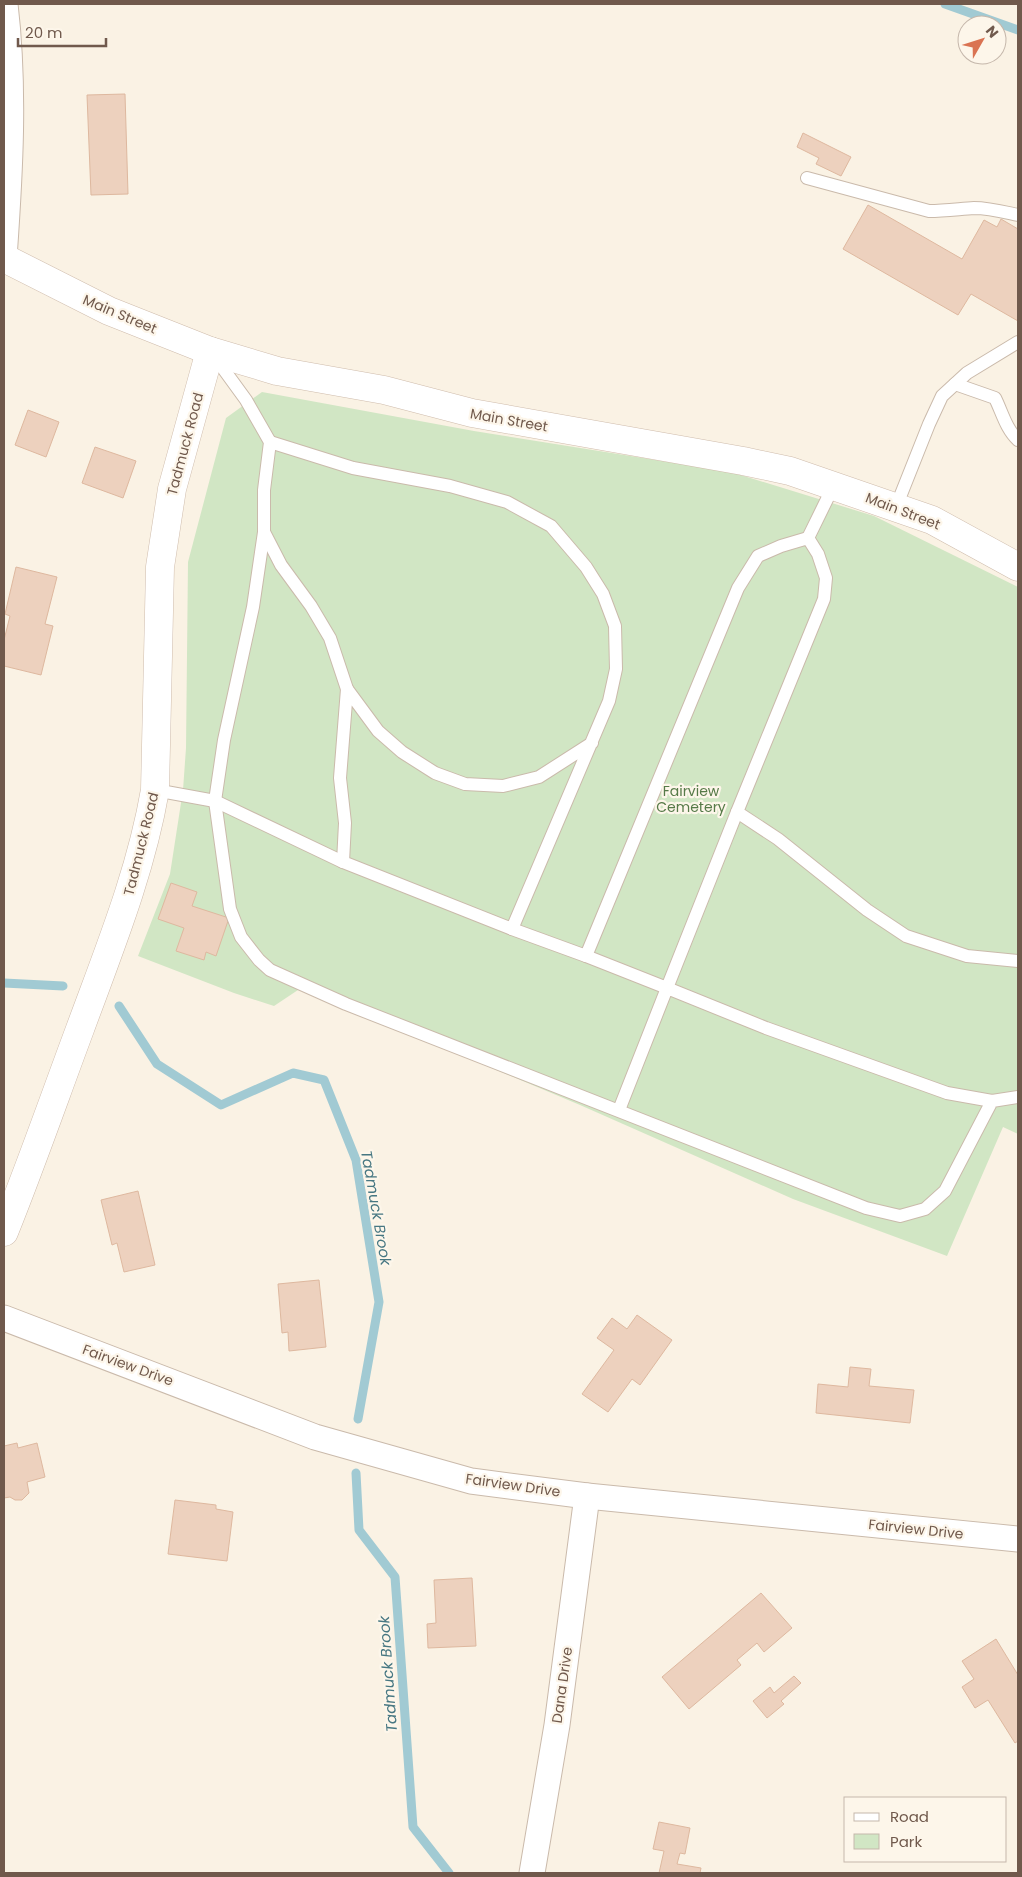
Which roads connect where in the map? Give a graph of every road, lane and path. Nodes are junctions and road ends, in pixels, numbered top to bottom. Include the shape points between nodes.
1 (5, 4) edge
2 (808, 178) dead end
3 (1018, 215) edge
4 (4, 258) edge
5 (1018, 342) edge
6 (210, 351) junction
7 (955, 384) junction
8 (1018, 440) edge
9 (270, 442) junction
10 (834, 485) junction
11 (896, 507) junction
12 (264, 532) junction
13 (808, 538) junction
14 (1018, 567) edge
15 (347, 689) junction
16 (592, 743) junction
17 (155, 790) junction
18 (215, 801) junction
19 (737, 812) junction
20 (343, 862) junction
21 (512, 929) junction
22 (586, 956) junction
23 (1018, 961) edge
24 (667, 988) junction
25 (1018, 1097) edge
26 (992, 1101) junction
27 (619, 1110) junction
28 (4, 1232) edge
29 (4, 1318) edge
30 (587, 1496) junction
31 (1018, 1539) edge
32 (532, 1873) edge

1 - 4 street via 9,37 11,153
2 - 3 lane via 929,211 975,208
4 - 6 main road, Main Street via 109,311
5 - 7 lane
6 - 9 lane via 246,400
6 - 10 main road, Main Street via 277,371 384,390 472,413 744,461
6 - 17 main road, Tadmuck Road via 172,489 160,567
7 - 8 lane via 995,398
7 - 11 lane via 942,396 936,408
9 - 12 lane via 264,490
9 - 16 lane via 353,468 450,486 507,502 551,526 586,567 603,594 615,626 616,669 609,701
10 - 11 main road, Main Street
10 - 13 lane
11 - 14 main road, Main Street via 932,520
12 - 15 lane via 280,565 330,638
12 - 18 lane via 253,607 224,740
13 - 19 lane via 818,554 826,578 824,599
13 - 22 lane via 758,556 738,588
15 - 16 lane via 378,731 402,752 434,772 465,784 502,786 539,777
15 - 20 lane via 340,778 345,823
16 - 21 lane
17 - 18 lane
17 - 28 main road, Tadmuck Road via 137,869
18 - 20 lane
18 - 27 lane via 230,909 241,937 270,970 355,1007
19 - 23 lane via 906,936 967,956
19 - 24 lane
20 - 21 lane
21 - 22 lane
22 - 24 lane
24 - 26 lane via 766,1028 947,1093
24 - 27 lane
25 - 26 lane
26 - 27 lane via 945,1191 925,1209 900,1216 866,1208
29 - 30 street, Fairview Drive via 315,1437 471,1481
30 - 31 street, Fairview Drive
30 - 32 street, Dana Drive

